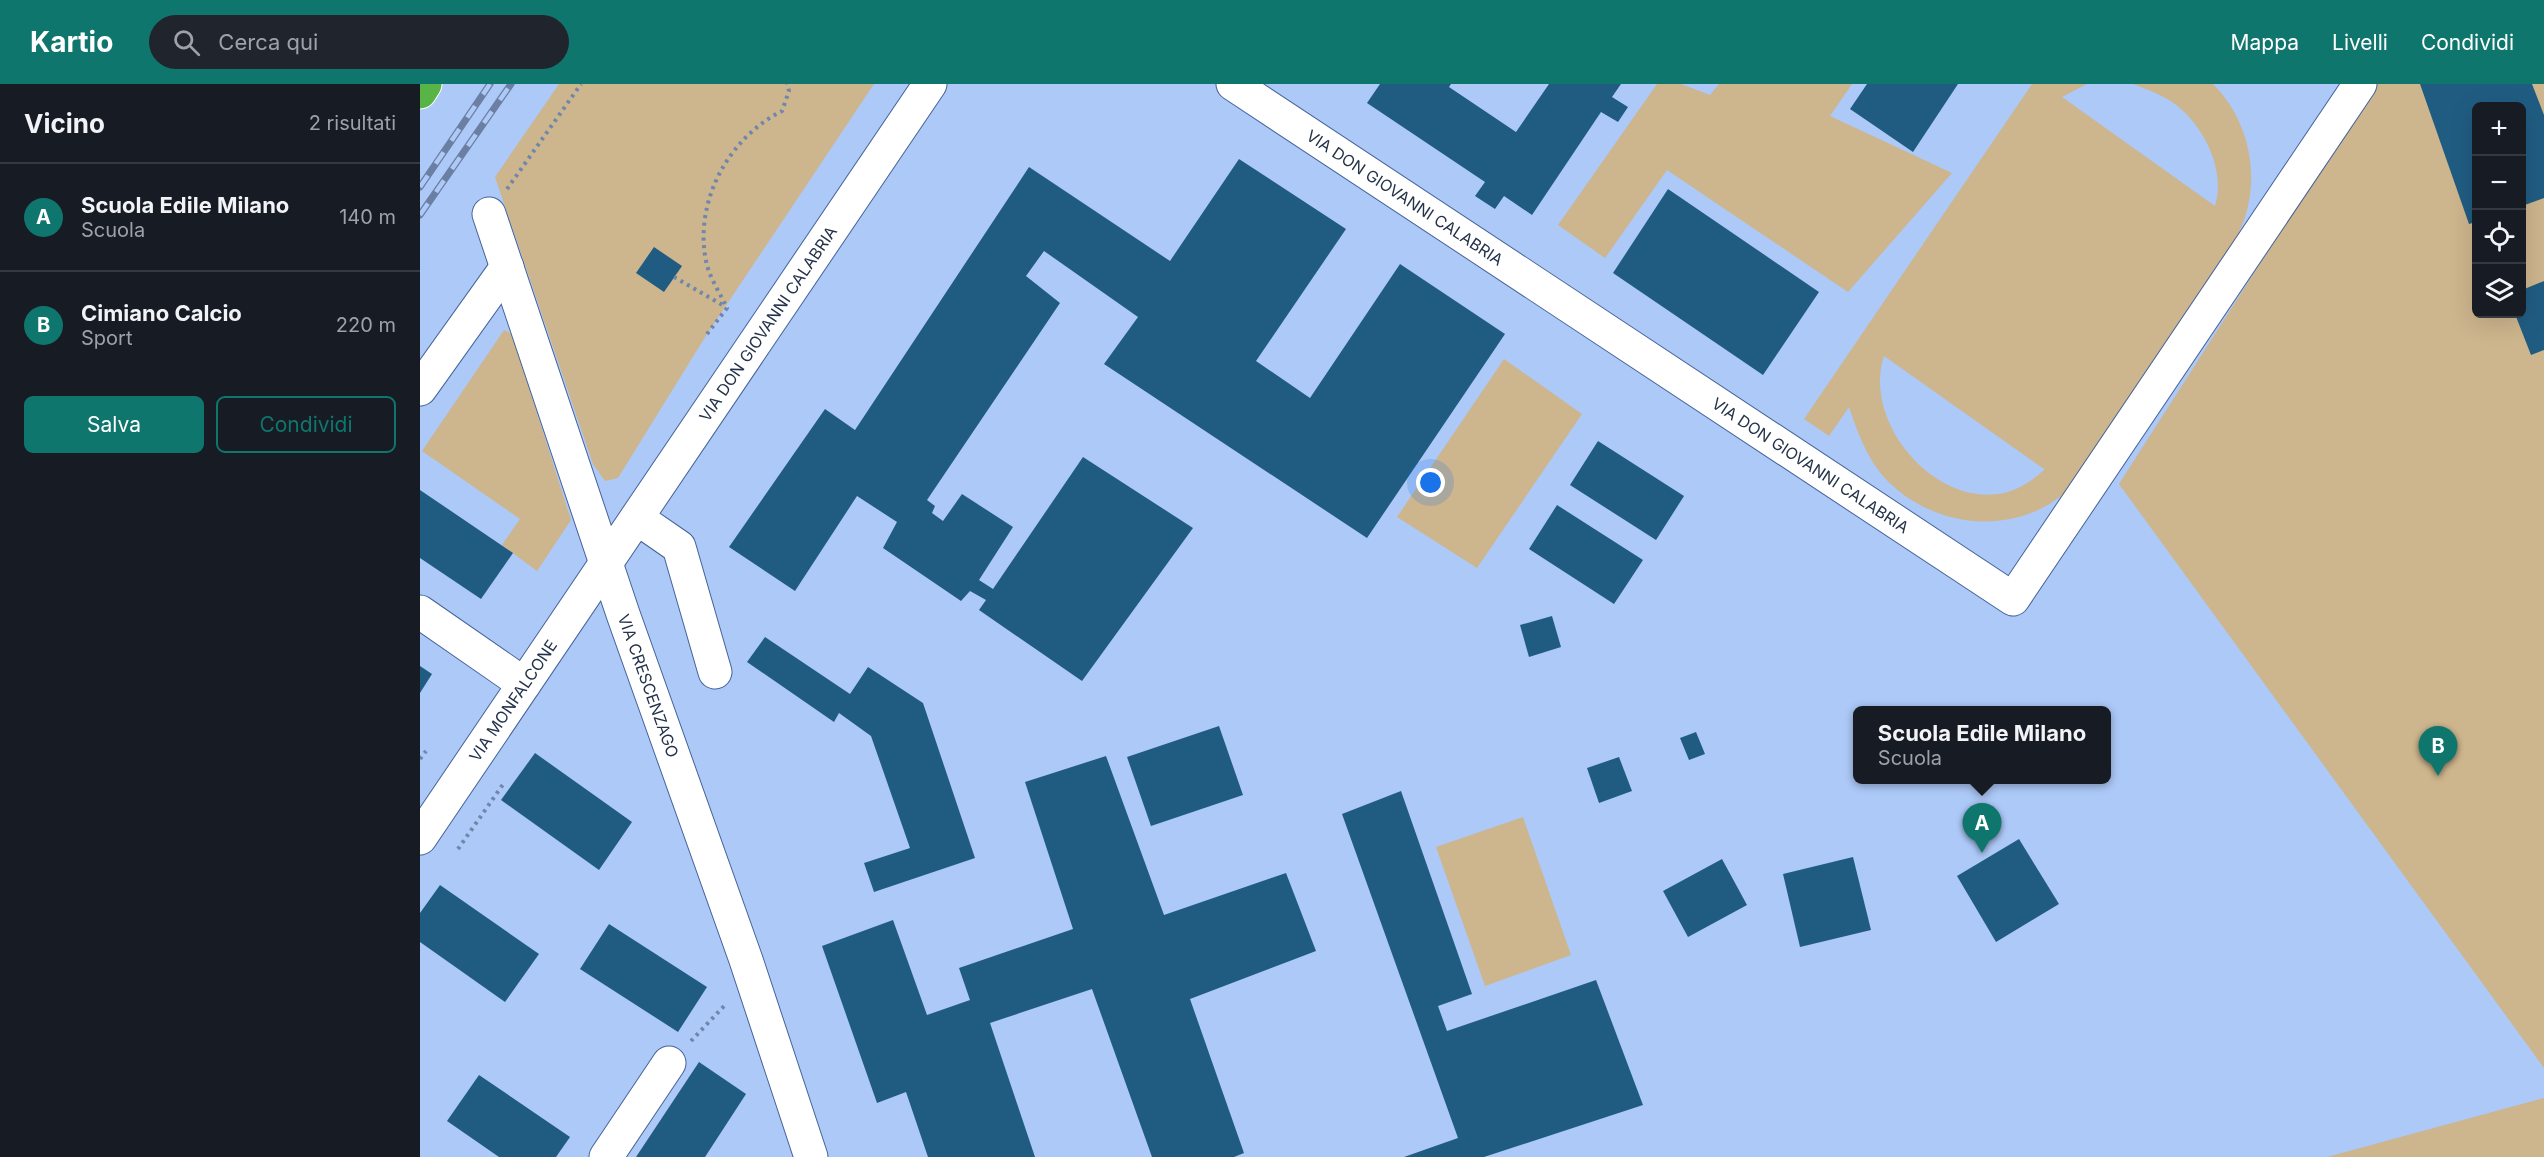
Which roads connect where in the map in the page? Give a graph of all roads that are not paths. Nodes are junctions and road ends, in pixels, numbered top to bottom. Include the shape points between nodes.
1 (425, 84) edge
2 (930, 84) edge
3 (1233, 84) edge
4 (2360, 84) edge
5 (420, 92) edge
6 (489, 214) road end
7 (507, 267) junction
8 (420, 389) edge
9 (637, 518) junction
10 (606, 563) junction
11 (420, 612) edge
12 (715, 672) dead end
13 (524, 684) junction
14 (420, 837) edge
15 (669, 1063) road end
16 (606, 1157) edge
17 (811, 1157) edge

1 - 5 highway
2 - 9 street, VIA DON GIOVANNI CALABRIA
3 - 4 street, VIA DON GIOVANNI CALABRIA via 2013,599
6 - 7 street, VIA CRESCENZAGO
7 - 8 street
7 - 10 street, VIA CRESCENZAGO
9 - 10 street, VIA DON GIOVANNI CALABRIA
9 - 12 street via 679,547
10 - 13 street, VIA MONFALCONE
10 - 17 street, VIA CRESCENZAGO
11 - 13 street
13 - 14 street, VIA MONFALCONE
15 - 16 street

